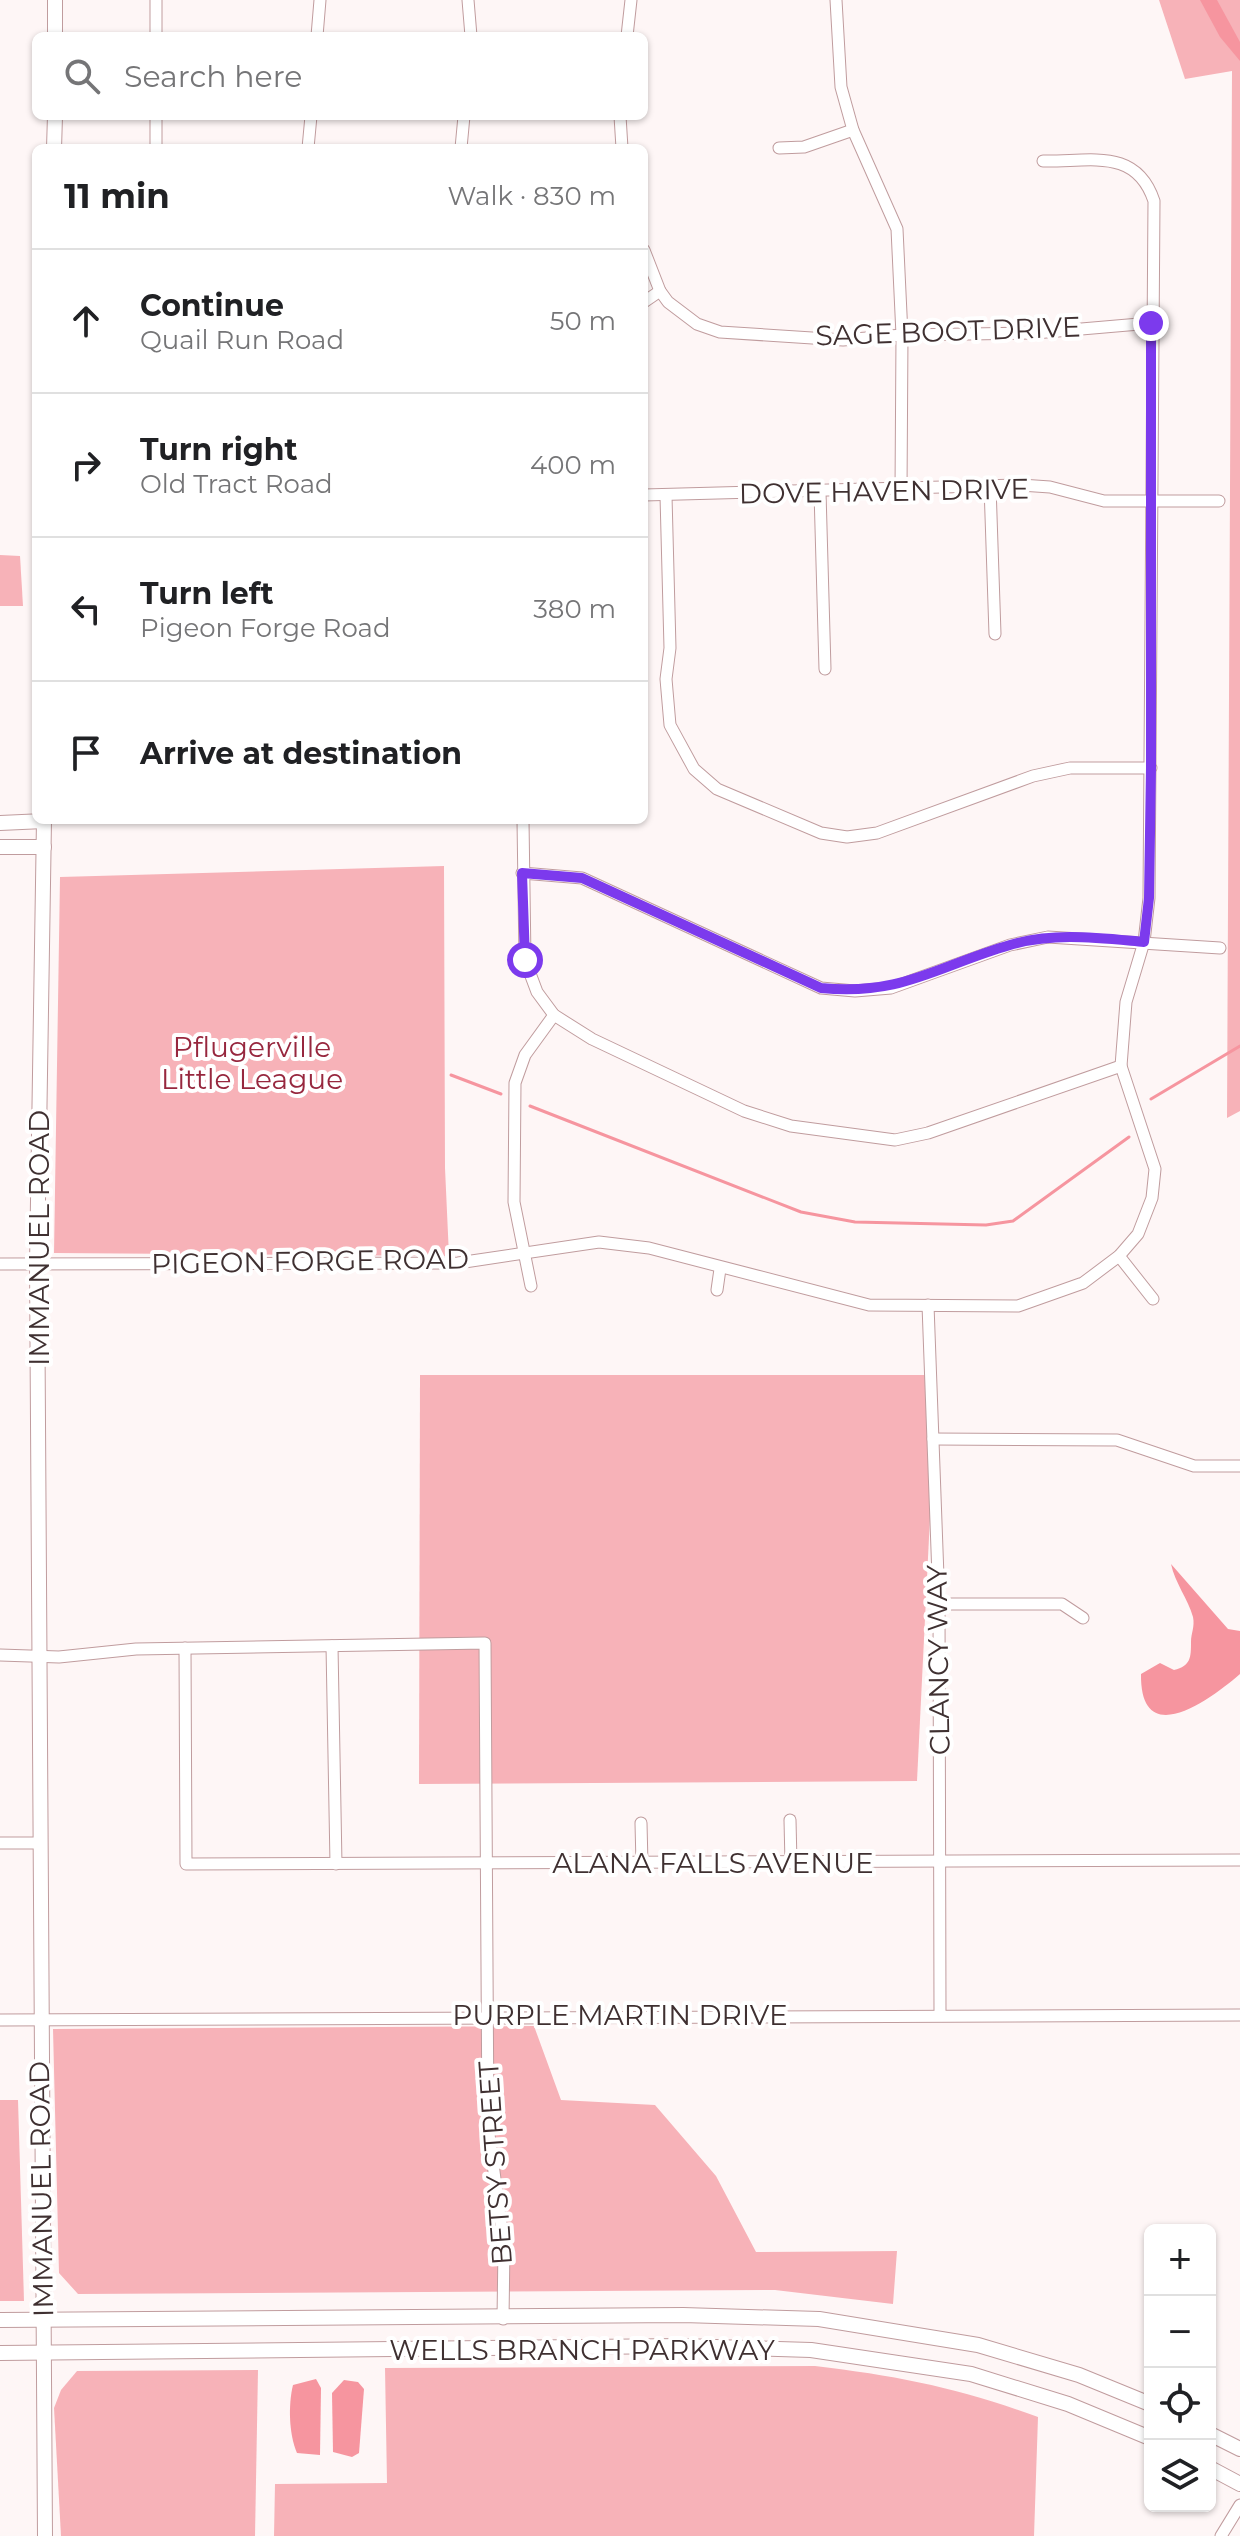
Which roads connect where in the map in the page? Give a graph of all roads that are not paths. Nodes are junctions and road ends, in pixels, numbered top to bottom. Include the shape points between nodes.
1 (55, 0) edge
2 (156, 0) edge
3 (320, 0) edge
4 (468, 0) edge
5 (631, 0) edge
6 (836, 0) edge
7 (55, 32) edge
8 (156, 32) edge
9 (317, 32) edge
10 (471, 32) edge
11 (627, 32) edge
12 (55, 120) edge
13 (156, 120) edge
14 (311, 120) edge
15 (464, 120) edge
16 (620, 120) edge
17 (853, 130) junction
18 (54, 144) edge
19 (156, 144) edge
20 (308, 144) edge
21 (461, 144) edge
22 (622, 144) edge
23 (779, 148) dead end
24 (1043, 161) dead end
25 (648, 260) edge
26 (660, 291) junction
27 (648, 299) edge
28 (1151, 323) junction
29 (902, 335) junction
30 (990, 486) junction
31 (901, 491) junction
32 (820, 492) junction
33 (648, 495) edge
34 (666, 496) junction
35 (1150, 501) junction
36 (1219, 501) dead end
37 (995, 634) dead end
38 (825, 669) dead end
39 (1151, 768) junction
40 (32, 821) edge
41 (0, 823) edge
42 (44, 824) edge
43 (523, 824) edge
44 (0, 847) edge
45 (44, 847) junction
46 (522, 873) junction
47 (1144, 942) junction
48 (1220, 948) dead end
49 (554, 1015) junction
50 (1121, 1066) junction
51 (522, 1253) junction
52 (1119, 1256) junction
53 (0, 1264) edge
54 (37, 1264) junction
55 (720, 1269) junction
56 (531, 1286) dead end
57 (717, 1290) dead end
58 (1153, 1299) dead end
59 (928, 1305) junction
60 (933, 1439) junction
61 (1240, 1466) edge
62 (939, 1604) junction
63 (1083, 1618) dead end
64 (332, 1646) junction
65 (185, 1648) junction
66 (0, 1655) edge
67 (38, 1657) junction
68 (790, 1820) dead end
69 (641, 1823) dead end
70 (0, 1843) edge
71 (39, 1843) junction
72 (1240, 1860) edge
73 (791, 1863) junction
74 (940, 1863) junction
75 (336, 1864) junction
76 (488, 1864) junction
77 (642, 1864) junction
78 (486, 2015) junction
79 (940, 2015) junction
80 (1240, 2015) edge
81 (0, 2020) edge
82 (39, 2020) junction
83 (503, 2319) junction
84 (0, 2320) edge
85 (43, 2320) junction
86 (0, 2353) edge
87 (43, 2353) junction
88 (1144, 2402) edge
89 (1144, 2436) edge
90 (1216, 2437) edge
91 (1240, 2449) edge
92 (1216, 2471) edge
93 (1240, 2484) edge
94 (1240, 2505) edge
95 (45, 2536) edge
96 (1221, 2536) edge

1 - 7 street
2 - 8 street
3 - 9 street
4 - 10 street
5 - 11 street
6 - 17 street via 841,87
12 - 18 street
13 - 19 street
14 - 20 street
15 - 21 street
16 - 22 street
17 - 23 street via 804,147
17 - 29 street via 897,229
24 - 28 street, PIGEON FORGE ROAD via 1121,162 1141,174 1154,201
25 - 26 street, SAGE BOOT DRIVE
26 - 27 street
26 - 29 street, SAGE BOOT DRIVE via 697,324 720,332 843,340
28 - 29 street, SAGE BOOT DRIVE via 1035,333
28 - 35 street, PIGEON FORGE ROAD
29 - 31 street
30 - 31 street, DOVE HAVEN DRIVE
30 - 35 street, DOVE HAVEN DRIVE via 1050,487 1104,501
30 - 37 street
31 - 32 street, DOVE HAVEN DRIVE
32 - 34 street, DOVE HAVEN DRIVE
32 - 38 street
33 - 34 street, DOVE HAVEN DRIVE
34 - 39 street via 670,725 694,769 717,789 821,833 847,837 877,833 1058,770
35 - 36 street, DOVE HAVEN DRIVE
35 - 39 street, PIGEON FORGE ROAD
39 - 47 street, PIGEON FORGE ROAD
40 - 41 street
42 - 45 street, IMMANUEL ROAD
43 - 46 street
44 - 45 street
45 - 54 street, IMMANUEL ROAD
46 - 47 street via 582,878 821,988 891,988 1010,945 1048,937
46 - 49 street via 525,960 537,992
47 - 48 street
47 - 50 street, PIGEON FORGE ROAD via 1126,1002
49 - 50 street via 592,1039 744,1111 791,1126 858,1137 895,1140 928,1133
49 - 51 street via 525,1055 515,1083 514,1202
50 - 52 street, PIGEON FORGE ROAD via 1155,1169 1152,1198 1138,1234
51 - 54 street, PIGEON FORGE ROAD via 458,1263
51 - 55 street, PIGEON FORGE ROAD via 599,1242 649,1248
51 - 56 street
52 - 58 street
52 - 59 street, PIGEON FORGE ROAD via 1083,1283 1018,1306
53 - 54 street, PIGEON FORGE ROAD
54 - 67 street, IMMANUEL ROAD
55 - 57 street
55 - 59 street, PIGEON FORGE ROAD via 869,1305
59 - 60 street, CLANCY WAY
60 - 61 street via 1117,1440 1194,1466
60 - 62 street, CLANCY WAY
62 - 63 street via 1062,1604
62 - 74 street, CLANCY WAY
64 - 65 street
64 - 75 street
64 - 76 street, BETSY STREET via 485,1643
65 - 67 street
65 - 75 street, ALANA FALLS AVENUE via 186,1864
66 - 67 street
67 - 71 street, IMMANUEL ROAD
68 - 73 street
69 - 77 street
70 - 71 street
71 - 82 street, IMMANUEL ROAD
72 - 74 street, ALANA FALLS AVENUE
73 - 74 street, ALANA FALLS AVENUE
73 - 77 street, ALANA FALLS AVENUE
74 - 79 street, CLANCY WAY
75 - 76 street, ALANA FALLS AVENUE
76 - 77 street, ALANA FALLS AVENUE
76 - 78 street, BETSY STREET
78 - 79 street, PURPLE MARTIN DRIVE
78 - 82 street, PURPLE MARTIN DRIVE
78 - 83 street, BETSY STREET via 488,2127 504,2246
79 - 80 street, PURPLE MARTIN DRIVE
81 - 82 street, PURPLE MARTIN DRIVE
82 - 85 street, IMMANUEL ROAD
83 - 85 street, WELLS BRANCH PARKWAY
83 - 88 street, WELLS BRANCH PARKWAY via 683,2315 871,2325 978,2345 1079,2375
84 - 85 street, WELLS BRANCH PARKWAY
85 - 87 street, IMMANUEL ROAD
86 - 87 street, WELLS BRANCH PARKWAY
87 - 89 street, WELLS BRANCH PARKWAY via 683,2346 811,2350 971,2374 1068,2404
87 - 95 street, IMMANUEL ROAD
90 - 91 street
92 - 93 street
94 - 96 street

